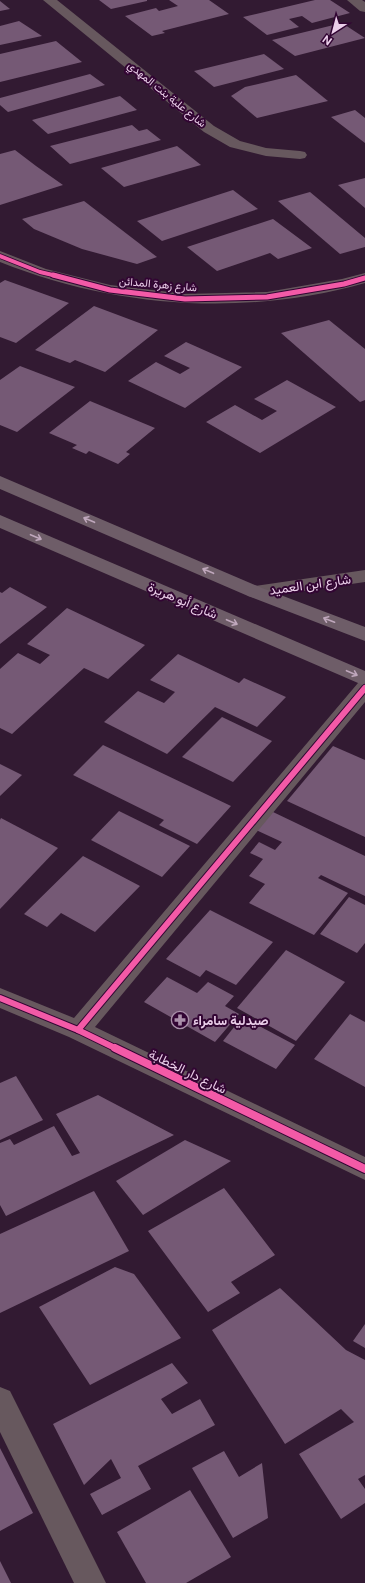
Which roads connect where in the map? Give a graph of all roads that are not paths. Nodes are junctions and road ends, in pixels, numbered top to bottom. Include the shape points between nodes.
1 (49, 0) edge
2 (353, 0) edge
3 (365, 8) edge
4 (300, 155) dead end
5 (0, 256) edge
6 (365, 278) edge
7 (0, 482) edge
8 (2, 524) edge
9 (365, 576) edge
10 (255, 592) junction
11 (365, 634) edge
12 (365, 679) edge
13 (365, 688) edge
14 (0, 998) edge
15 (78, 1030) junction
16 (365, 1169) edge
17 (0, 1401) edge
18 (90, 1583) edge

1 - 4 street, شارع علية بنت المهدي via 209,128 235,144 266,152
2 - 3 street
5 - 6 street, شارع زهرة المدائن via 40,272 110,290 185,299 267,297
10 -> 7 highway
8 -> 12 highway, شارع أبو هريرة
9 - 10 street, شارع ابن العميد
11 -> 10 highway
13 - 15 street
14 - 15 street, شارع دار الخطابة
15 - 16 street, شارع دار الخطابة
17 - 18 street

